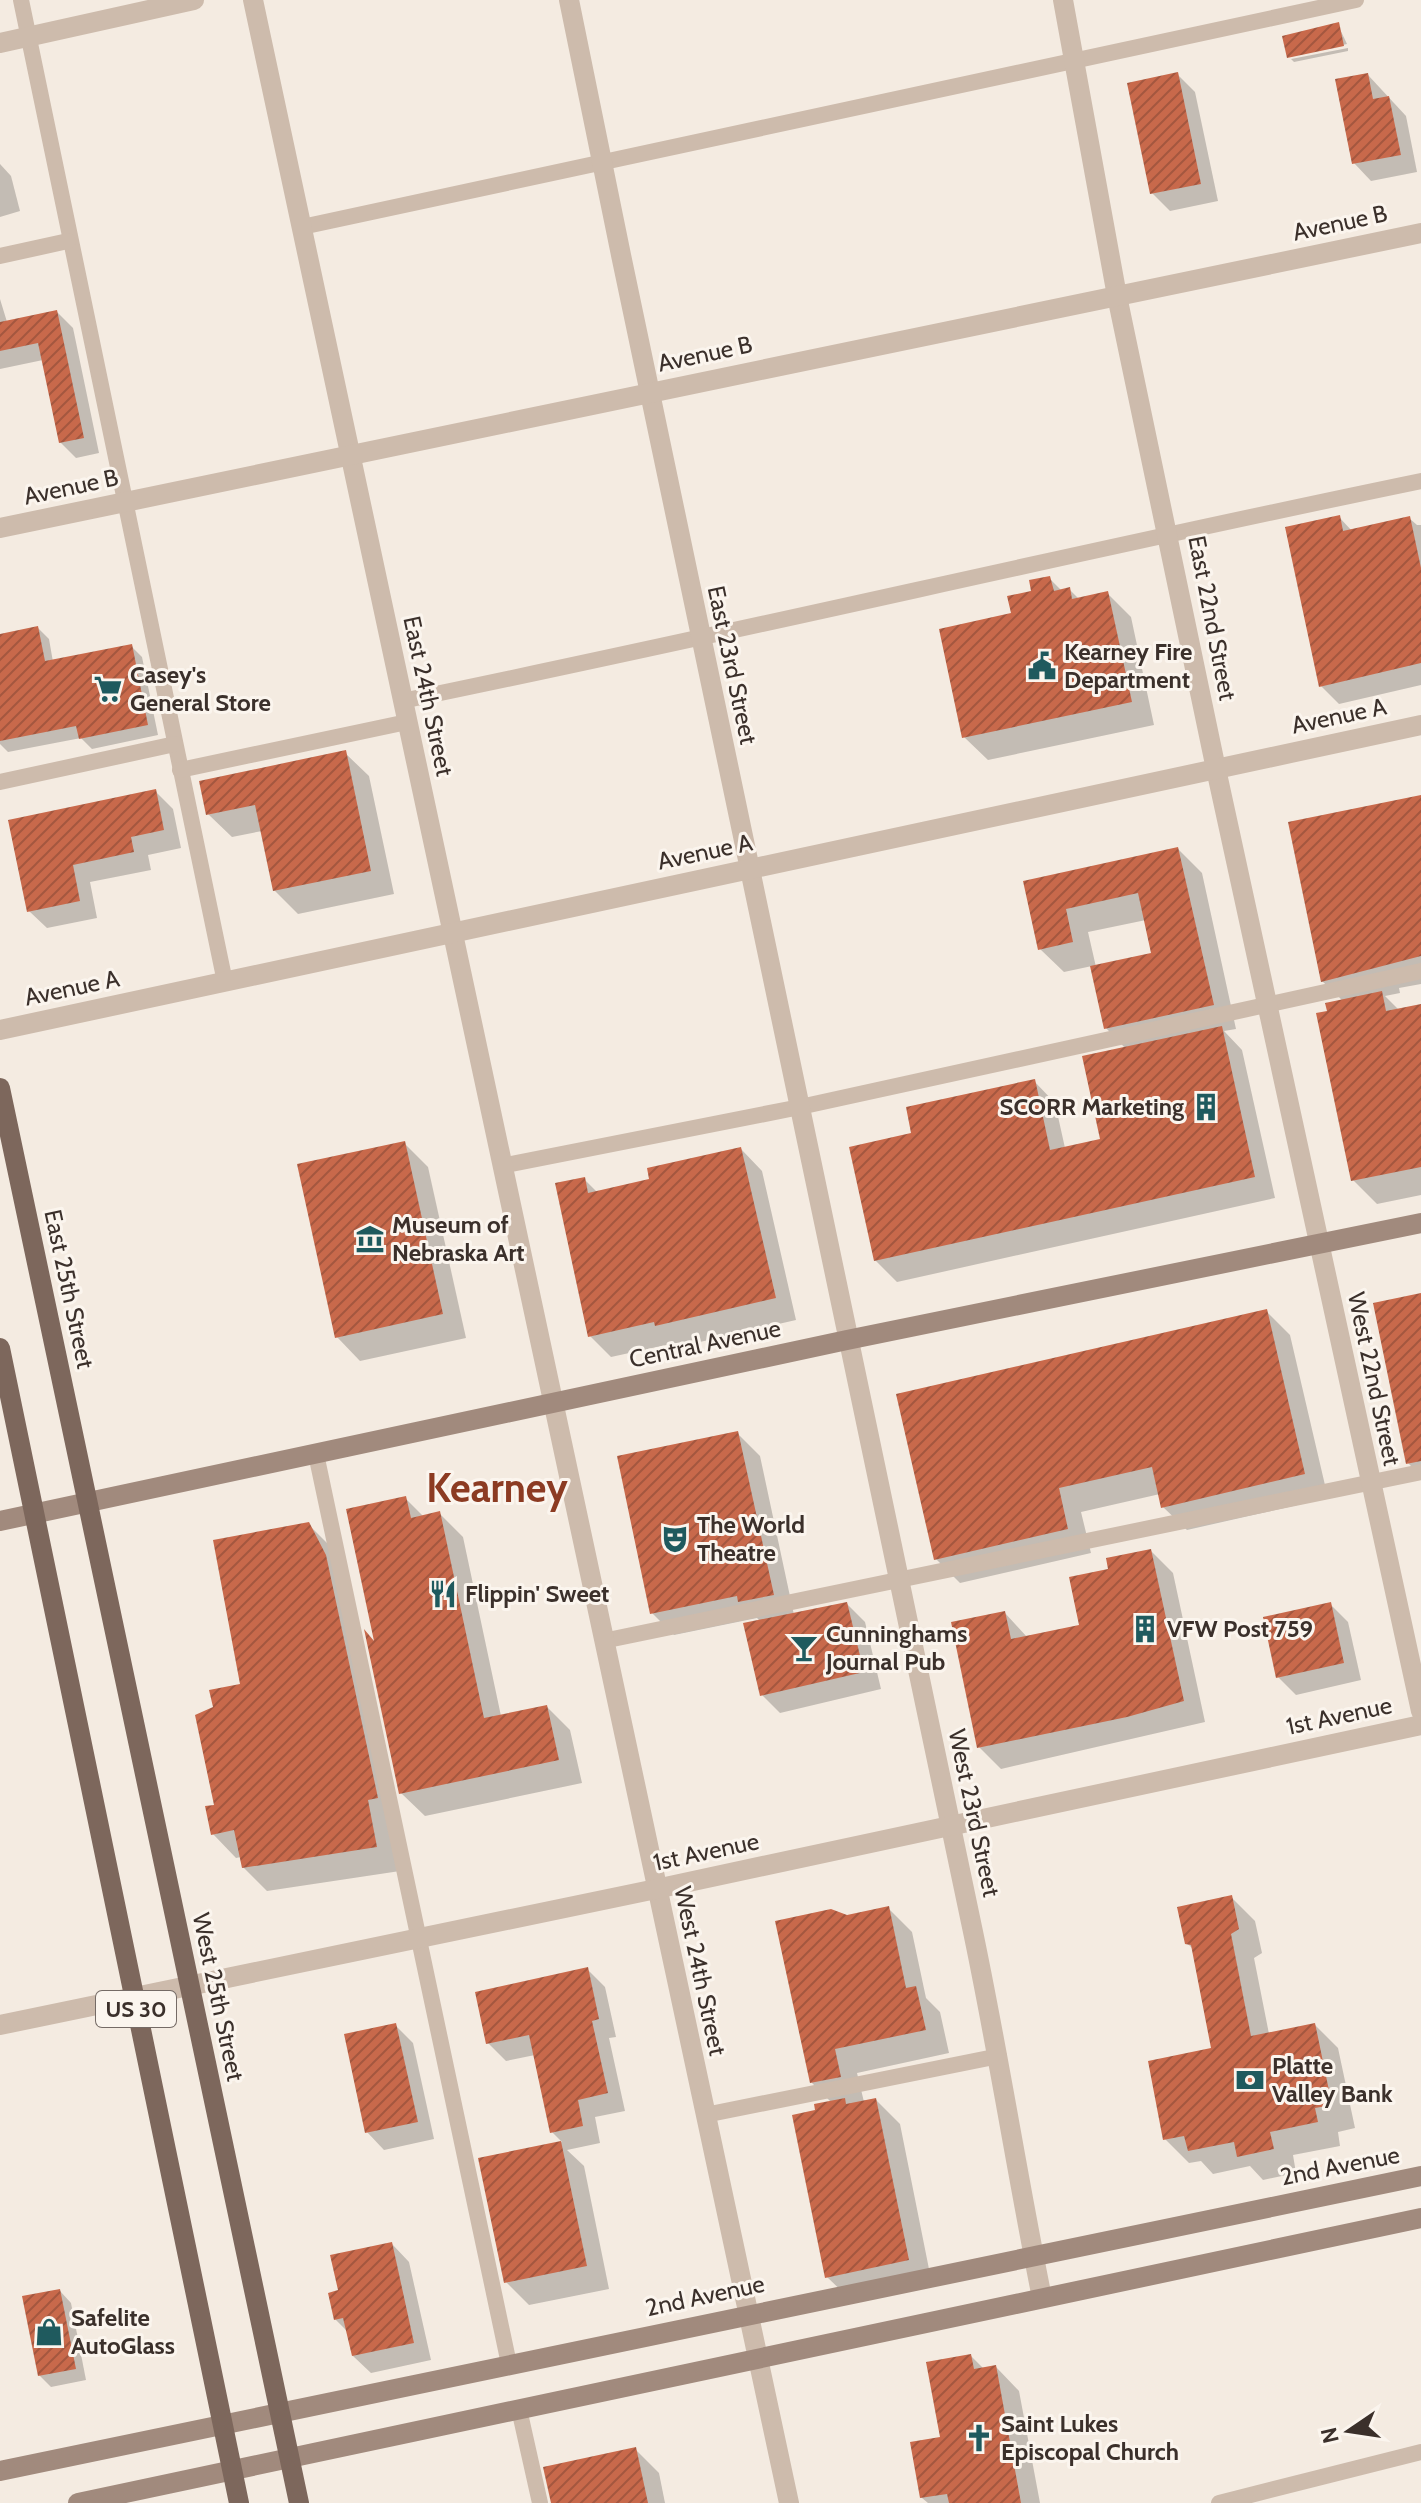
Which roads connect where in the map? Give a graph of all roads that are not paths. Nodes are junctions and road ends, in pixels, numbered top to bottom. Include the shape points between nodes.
1 (21, 0) edge
2 (194, 0) edge
3 (253, 0) edge
4 (569, 0) edge
5 (1063, 0) edge
6 (1356, 0) edge
7 (28, 37) junction
8 (0, 43) edge
9 (1075, 61) junction
10 (602, 163) junction
11 (302, 227) junction
12 (1421, 233) edge
13 (68, 241) junction
14 (0, 256) edge
15 (1117, 296) junction
16 (647, 393) junction
17 (349, 456) junction
18 (1421, 481) edge
19 (123, 502) junction
20 (0, 528) edge
21 (1168, 533) junction
22 (699, 640) junction
23 (402, 701) junction
24 (407, 722) junction
25 (1421, 725) edge
26 (175, 744) junction
27 (1216, 769) junction
28 (180, 770) junction
29 (0, 782) edge
30 (751, 869) junction
31 (452, 933) junction
32 (1421, 971) edge
33 (225, 982) junction
34 (1266, 1003) junction
35 (0, 1030) edge
36 (0, 1088) edge
37 (800, 1107) junction
38 (501, 1166) junction
39 (1421, 1223) edge
40 (1318, 1245) junction
41 (847, 1340) junction
42 (0, 1348) edge
43 (552, 1404) junction
44 (316, 1454) junction
45 (1421, 1472) edge
46 (1370, 1483) junction
47 (88, 1501) junction
48 (36, 1513) junction
49 (0, 1521) edge
50 (899, 1582) junction
51 (603, 1641) junction
52 (1421, 1711) edge
53 (1421, 1725) edge
54 (951, 1826) junction
55 (656, 1889) junction
56 (416, 1939) junction
57 (189, 1986) junction
58 (133, 1998) junction
59 (0, 2025) edge
60 (999, 2056) junction
61 (705, 2115) junction
62 (1421, 2176) edge
63 (1421, 2218) edge
64 (1033, 2254) junction
65 (1042, 2298) junction
66 (748, 2314) junction
67 (758, 2358) junction
68 (509, 2364) junction
69 (519, 2409) junction
70 (279, 2412) junction
71 (222, 2424) junction
72 (1421, 2452) edge
73 (289, 2458) junction
74 (232, 2470) junction
75 (0, 2471) edge
76 (78, 2503) edge
77 (239, 2503) edge
78 (299, 2503) edge
79 (540, 2503) edge
80 (789, 2503) edge
81 (1219, 2503) edge

1 - 7 lane
2 - 7 street
3 - 11 street, East 24th Street
4 - 10 street, East 23rd Street
5 - 9 street, East 22nd Street
6 - 9 lane
7 - 8 street
7 - 13 lane
9 - 10 lane
9 - 15 street, East 22nd Street
10 - 11 lane
10 - 16 street, East 23rd Street
11 - 17 street, East 24th Street
12 - 15 street, Avenue B
13 - 14 lane
13 - 19 lane
15 - 16 street, Avenue B
15 - 21 street, East 22nd Street
16 - 17 street, Avenue B
16 - 22 street, East 23rd Street
17 - 19 street, Avenue B
17 - 23 street, East 24th Street
18 - 21 lane
19 - 20 street, Avenue B
19 - 26 lane
21 - 22 lane
21 - 27 street, East 22nd Street
22 - 23 lane
22 - 30 street, East 23rd Street
23 - 24 street, East 24th Street
24 - 28 lane
24 - 31 street, East 24th Street
25 - 27 street, Avenue A
26 - 28 lane
26 - 29 lane
27 - 30 street, Avenue A
27 - 34 street, East 22nd Street
28 - 33 lane
30 - 31 street, Avenue A
30 - 37 street, East 23rd Street
31 - 33 street, Avenue A
31 - 38 street, East 24th Street
32 - 34 lane
33 - 35 street, Avenue A
34 - 37 lane
34 - 40 street, East 22nd Street
36 - 47 main road, East 25th Street / US 30
37 - 38 lane
37 - 41 street, East 23rd Street
38 - 43 street, East 24th Street
39 - 40 main road, Central Avenue
40 - 41 main road, Central Avenue
40 - 46 street, West 22nd Street
41 - 43 main road, Central Avenue
41 - 50 street, West 23rd Street
42 - 48 main road, US 30
43 - 44 main road, Central Avenue
43 - 51 street, West 24th Street
44 - 47 main road, Central Avenue
44 - 56 lane
45 - 46 lane
46 - 50 lane
46 - 52 street, West 22nd Street
47 - 48 main road, Central Avenue
47 - 57 main road, West 25th Street / US 30
48 - 49 main road, Central Avenue
48 - 58 main road, US 30
50 - 51 lane
50 - 54 street, West 23rd Street
51 - 55 street, West 24th Street
53 - 54 street, 1st Avenue
54 - 55 street, 1st Avenue
54 - 60 street, West 23rd Street
55 - 56 street, 1st Avenue
55 - 61 street, West 24th Street
56 - 57 street, 1st Avenue
56 - 68 lane
57 - 58 street, 1st Avenue
57 - 70 main road, West 25th Street / US 30
58 - 59 street, 1st Avenue
58 - 71 main road, US 30
60 - 61 lane
60 - 64 street, West 23rd Street
61 - 66 street, West 24th Street
62 - 64 main road, 2nd Avenue
63 - 65 main road
64 - 65 street, West 23rd Street
64 - 66 main road, 2nd Avenue
65 - 67 main road
66 - 67 street, West 24th Street
66 - 68 main road, 2nd Avenue
67 - 69 main road
67 - 80 street, West 24th Street
68 - 70 main road, 2nd Avenue
69 - 73 main road
69 - 79 lane
70 - 71 main road, 2nd Avenue
70 - 73 main road, West 25th Street / US 30
71 - 74 main road, US 30
71 - 75 main road, 2nd Avenue
72 - 81 lane
73 - 74 main road
73 - 78 main road, West 25th Street / US 30
74 - 76 main road
74 - 77 main road, US 30

